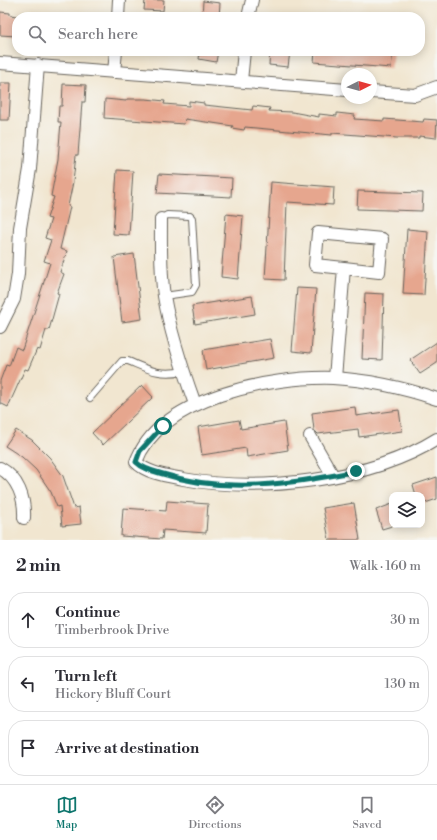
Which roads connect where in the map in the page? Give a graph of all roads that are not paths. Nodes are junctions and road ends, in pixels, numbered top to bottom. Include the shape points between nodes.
1 (119, 0) edge
2 (252, 0) edge
3 (118, 12) edge
4 (249, 12) edge
5 (116, 56) edge
6 (244, 56) edge
7 (0, 63) edge
8 (38, 65) junction
9 (114, 72) junction
10 (241, 82) junction
11 (437, 87) edge
12 (341, 90) edge
13 (377, 92) edge
14 (161, 219) joint
15 (344, 268) junction
16 (164, 296) junction
17 (0, 327) edge
18 (184, 372) junction
19 (335, 378) junction
20 (90, 398) dead end
21 (437, 399) edge
22 (195, 404) junction
23 (310, 436) dead end
24 (437, 440) edge
25 (0, 468) edge
26 (333, 476) junction
27 (24, 518) dead end

1 - 3 street
2 - 4 street
5 - 9 street
6 - 10 street
7 - 8 street
8 - 9 street
8 - 17 street via 30,169 20,228 18,274 14,298
9 - 10 street
10 - 12 street
11 - 13 street via 416,95
14 - 16 street via 160,257
14 - 16 lane via 167,215 192,218 196,286 192,292
15 - 15 street via 315,265 318,233 382,239 379,272
15 - 19 street
16 - 18 street
18 - 20 lane via 159,374 122,361
18 - 22 street
19 - 21 street via 397,387
19 - 22 street via 313,378 259,385
22 - 26 street via 163,426 140,451 136,462 141,467 172,477 232,485 268,485
23 - 26 street
24 - 26 street via 379,465
25 - 27 street via 18,485 24,505

